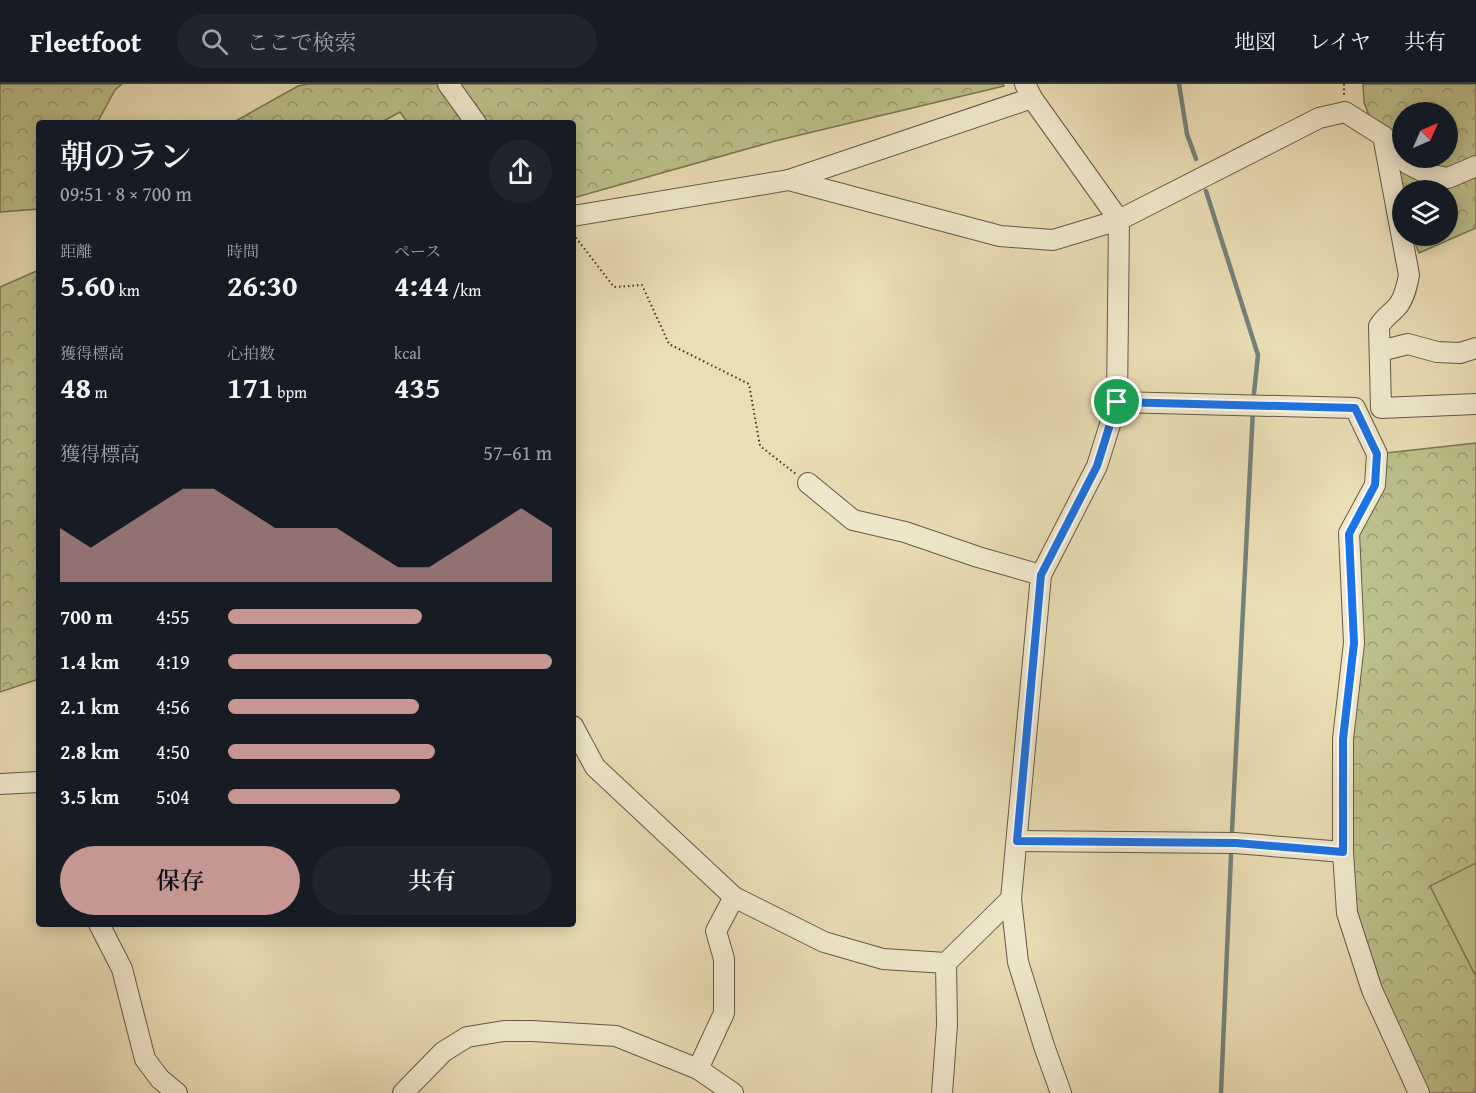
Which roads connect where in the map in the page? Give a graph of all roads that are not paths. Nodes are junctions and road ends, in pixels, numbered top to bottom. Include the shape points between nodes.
1 (448, 84) edge
2 (1029, 91) edge
3 (474, 120) edge
4 (1383, 136) junction
5 (1476, 166) edge
6 (789, 180) junction
7 (576, 216) edge
8 (1119, 220) junction
9 (1476, 348) edge
10 (1380, 351) junction
11 (1117, 402) junction
12 (1476, 404) edge
13 (808, 483) road end
14 (1041, 575) junction
15 (576, 732) edge
16 (36, 782) edge
17 (0, 784) edge
18 (1017, 841) junction
19 (1343, 852) junction
20 (734, 897) junction
21 (1011, 899) junction
22 (101, 927) edge
23 (946, 963) junction
24 (698, 1069) junction
25 (177, 1093) edge
26 (403, 1093) edge
27 (733, 1093) edge
28 (942, 1093) edge
29 (1061, 1093) edge
30 (1419, 1093) edge

1 - 3 street
2 - 6 street
2 - 8 street
4 - 5 street via 1408,164 1428,174 1448,178
4 - 8 street via 1345,112 1319,118
4 - 10 street via 1409,275 1398,307 1379,326
6 - 7 street
6 - 8 street via 1000,236 1053,240
8 - 11 street
9 - 10 street via 1460,353 1437,352 1408,344
10 - 12 street via 1381,408
11 - 14 street via 1097,466
11 - 19 street via 1355,408 1377,454 1375,485 1349,534 1354,643 1343,739
13 - 14 street via 853,520 905,532
14 - 18 street
15 - 20 street via 595,767
16 - 17 street
18 - 19 street via 1236,843
18 - 21 street
19 - 30 street via 1347,913 1372,990
20 - 23 street via 824,942 883,959
20 - 24 street via 716,931 723,959 724,1013
21 - 23 street
21 - 29 street via 1018,962
22 - 25 street via 122,969 145,1059
23 - 28 street
24 - 26 street via 616,1036 504,1031 467,1037 443,1052
24 - 27 street

